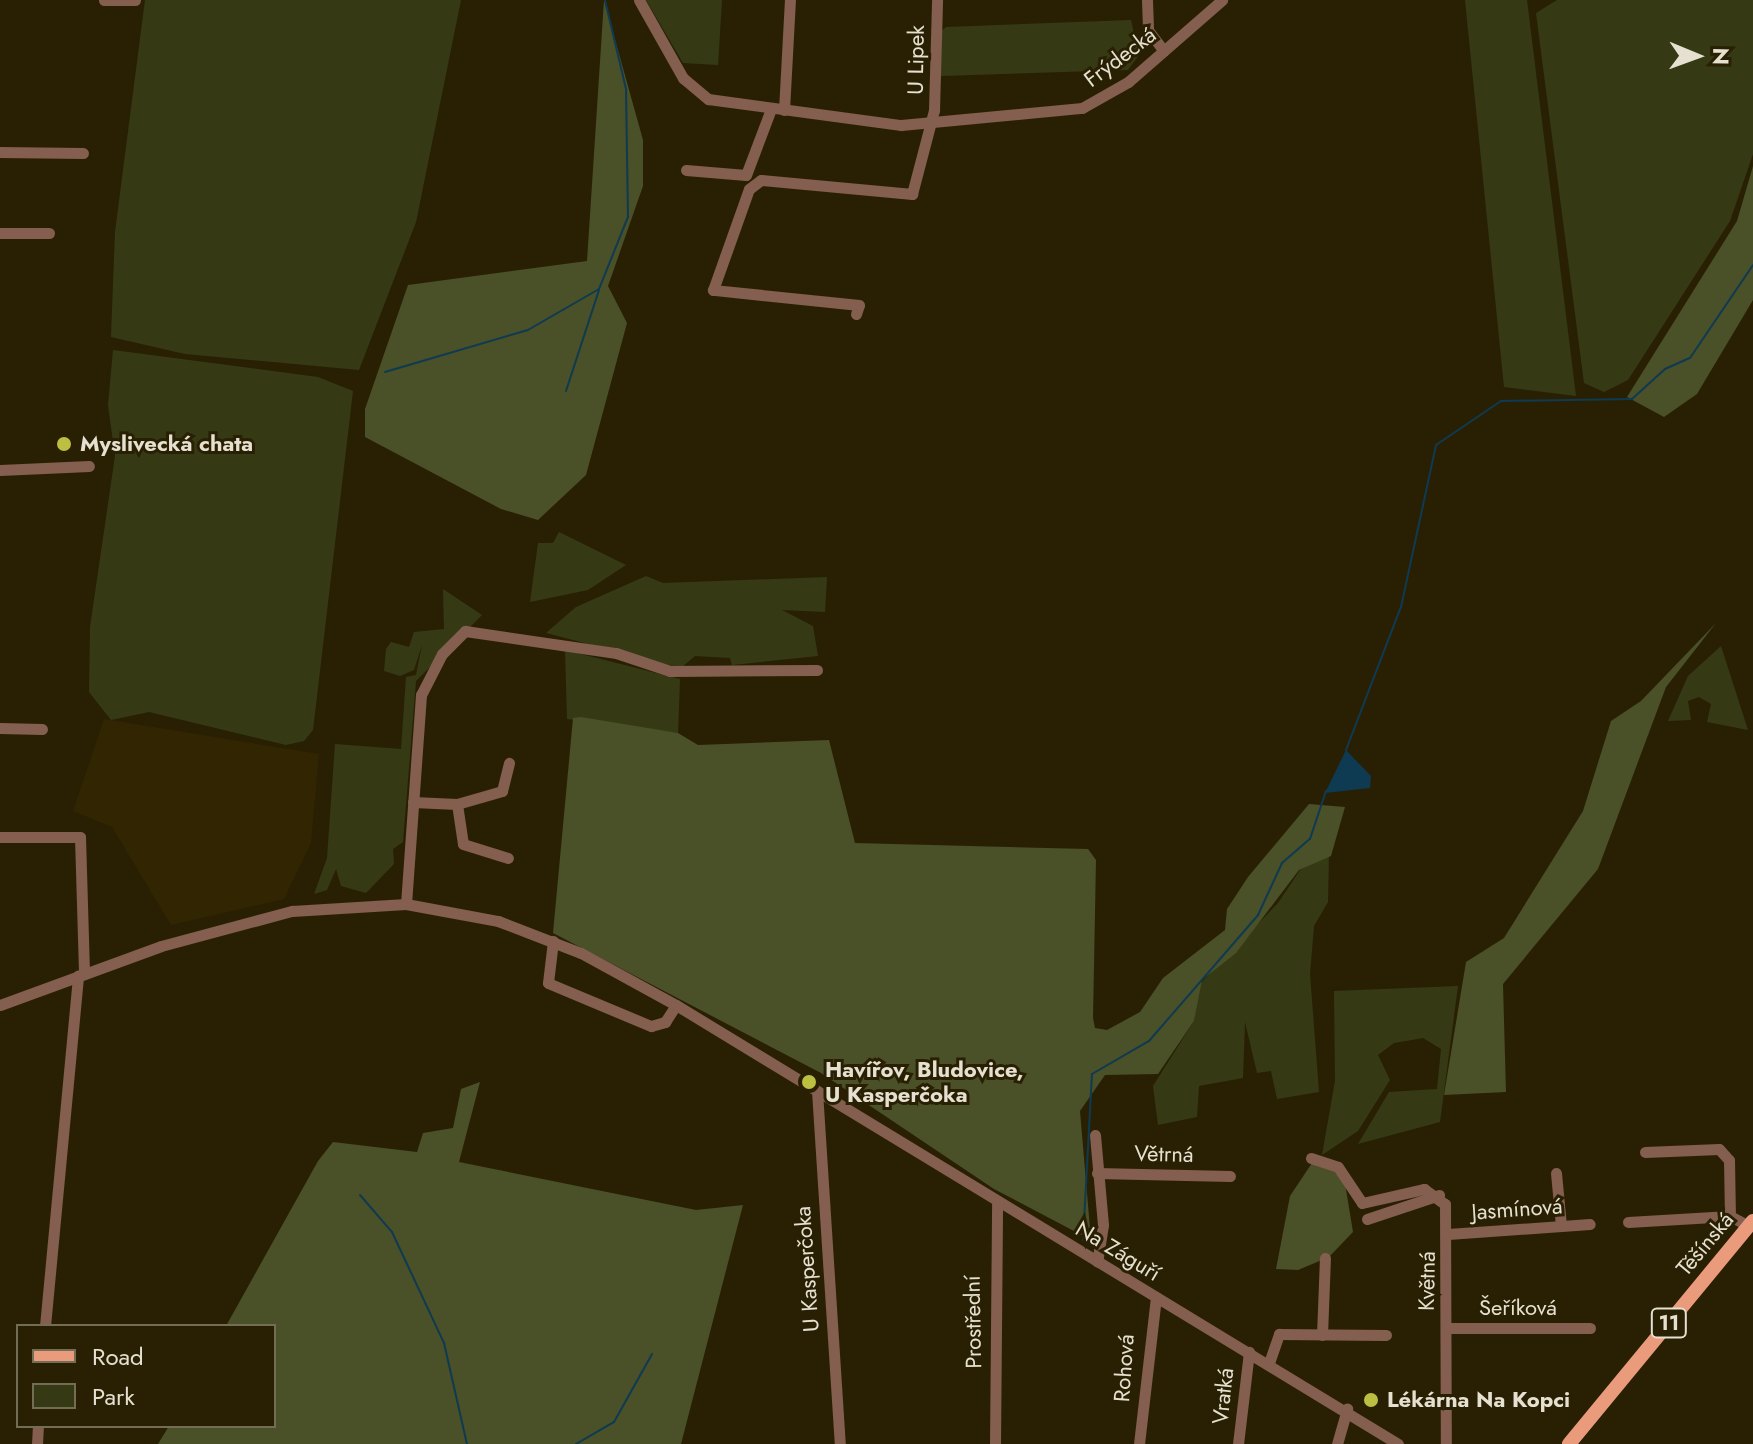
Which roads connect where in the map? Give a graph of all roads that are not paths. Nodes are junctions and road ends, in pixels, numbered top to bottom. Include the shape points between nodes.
1 (104, 0) edge
2 (135, 0) edge
3 (639, 0) edge
4 (790, 0) edge
5 (937, 0) edge
6 (1147, 0) edge
7 (1222, 0) edge
8 (1164, 51) junction
9 (778, 109) junction
10 (932, 121) junction
11 (0, 152) edge
12 (83, 153) dead end
13 (686, 170) dead end
14 (0, 233) edge
15 (49, 233) dead end
16 (859, 306) dead end
17 (89, 466) dead end
18 (0, 470) edge
19 (817, 670) dead end
20 (0, 728) edge
21 (42, 729) dead end
22 (509, 763) dead end
23 (413, 802) junction
24 (457, 804) junction
25 (0, 837) edge
26 (508, 858) dead end
27 (406, 904) junction
28 (553, 941) junction
29 (81, 975) junction
30 (0, 1005) edge
31 (676, 1005) junction
32 (817, 1091) junction
33 (1095, 1135) dead end
34 (1645, 1152) dead end
35 (1311, 1158) dead end
36 (1097, 1173) junction
37 (1556, 1173) dead end
38 (1230, 1176) dead end
39 (1439, 1195) junction
40 (997, 1201) junction
41 (1730, 1216) junction
42 (1367, 1219) dead end
43 (1628, 1222) dead end
44 (1590, 1224) dead end
45 (1751, 1224) edge
46 (1561, 1226) junction
47 (1448, 1234) junction
48 (1325, 1258) dead end
49 (1097, 1262) junction
50 (1156, 1297) junction
51 (45, 1324) edge
52 (1447, 1328) junction
53 (1590, 1328) dead end
54 (1322, 1335) junction
55 (1386, 1335) dead end
56 (1249, 1352) junction
57 (1269, 1363) junction
58 (1347, 1408) junction
59 (840, 1444) edge
60 (995, 1444) edge
61 (1139, 1444) edge
62 (1238, 1444) edge
63 (1337, 1444) edge
64 (1398, 1444) edge
65 (1446, 1444) edge
66 (1569, 1444) edge

1 - 2 street
3 - 9 street, Frýdecká via 699,94
4 - 9 street
5 - 10 street, U Lipek
6 - 8 street via 1148,30
7 - 8 street, Frýdecká
8 - 10 street, Frýdecká via 1082,108
9 - 10 street, Frýdecká via 901,125
9 - 13 street via 746,175
10 - 16 street, U Lipek via 912,194 761,180 749,189 713,290
11 - 12 street
14 - 15 street
17 - 18 street
19 - 23 street via 670,671 616,653 465,631 442,654 421,695
20 - 21 street
22 - 24 street via 502,791
23 - 24 street
23 - 27 street
24 - 26 street via 463,844
25 - 29 street via 80,837
27 - 28 street, Na Záguří via 481,916
27 - 29 street, Na Záguří via 266,916
28 - 31 street, Na Záguří
28 - 31 street via 548,983 651,1026 665,1022
29 - 30 street, Na Záguří
29 - 51 street
31 - 32 street, Na Záguří
32 - 40 street, Na Záguří
32 - 59 street, U Kasperčoka
33 - 36 street
34 - 41 street via 1719,1149 1729,1160
35 - 39 street via 1338,1167 1356,1198 1369,1204 1420,1189
36 - 38 street, Větrná
36 - 49 street via 1104,1237
37 - 46 street
39 - 42 street
39 - 47 street, Květná
40 - 49 street, Na Záguří
40 - 60 street, Prostřední
41 - 43 street
41 - 45 street
44 - 46 street, Jasmínová
45 - 66 main road, Těšínská / 11
46 - 47 street, Jasmínová
47 - 52 street, Květná
48 - 54 street
49 - 50 street, Na Záguří
50 - 56 street, Na Záguří
50 - 61 street, Rohová
52 - 53 street, Šeříková
52 - 65 street, Květná
54 - 55 street
54 - 57 street via 1279,1334
56 - 57 street, Na Záguří
56 - 62 street, Vratká
57 - 58 street, Na Záguří
58 - 63 street
58 - 64 street, Na Záguří

